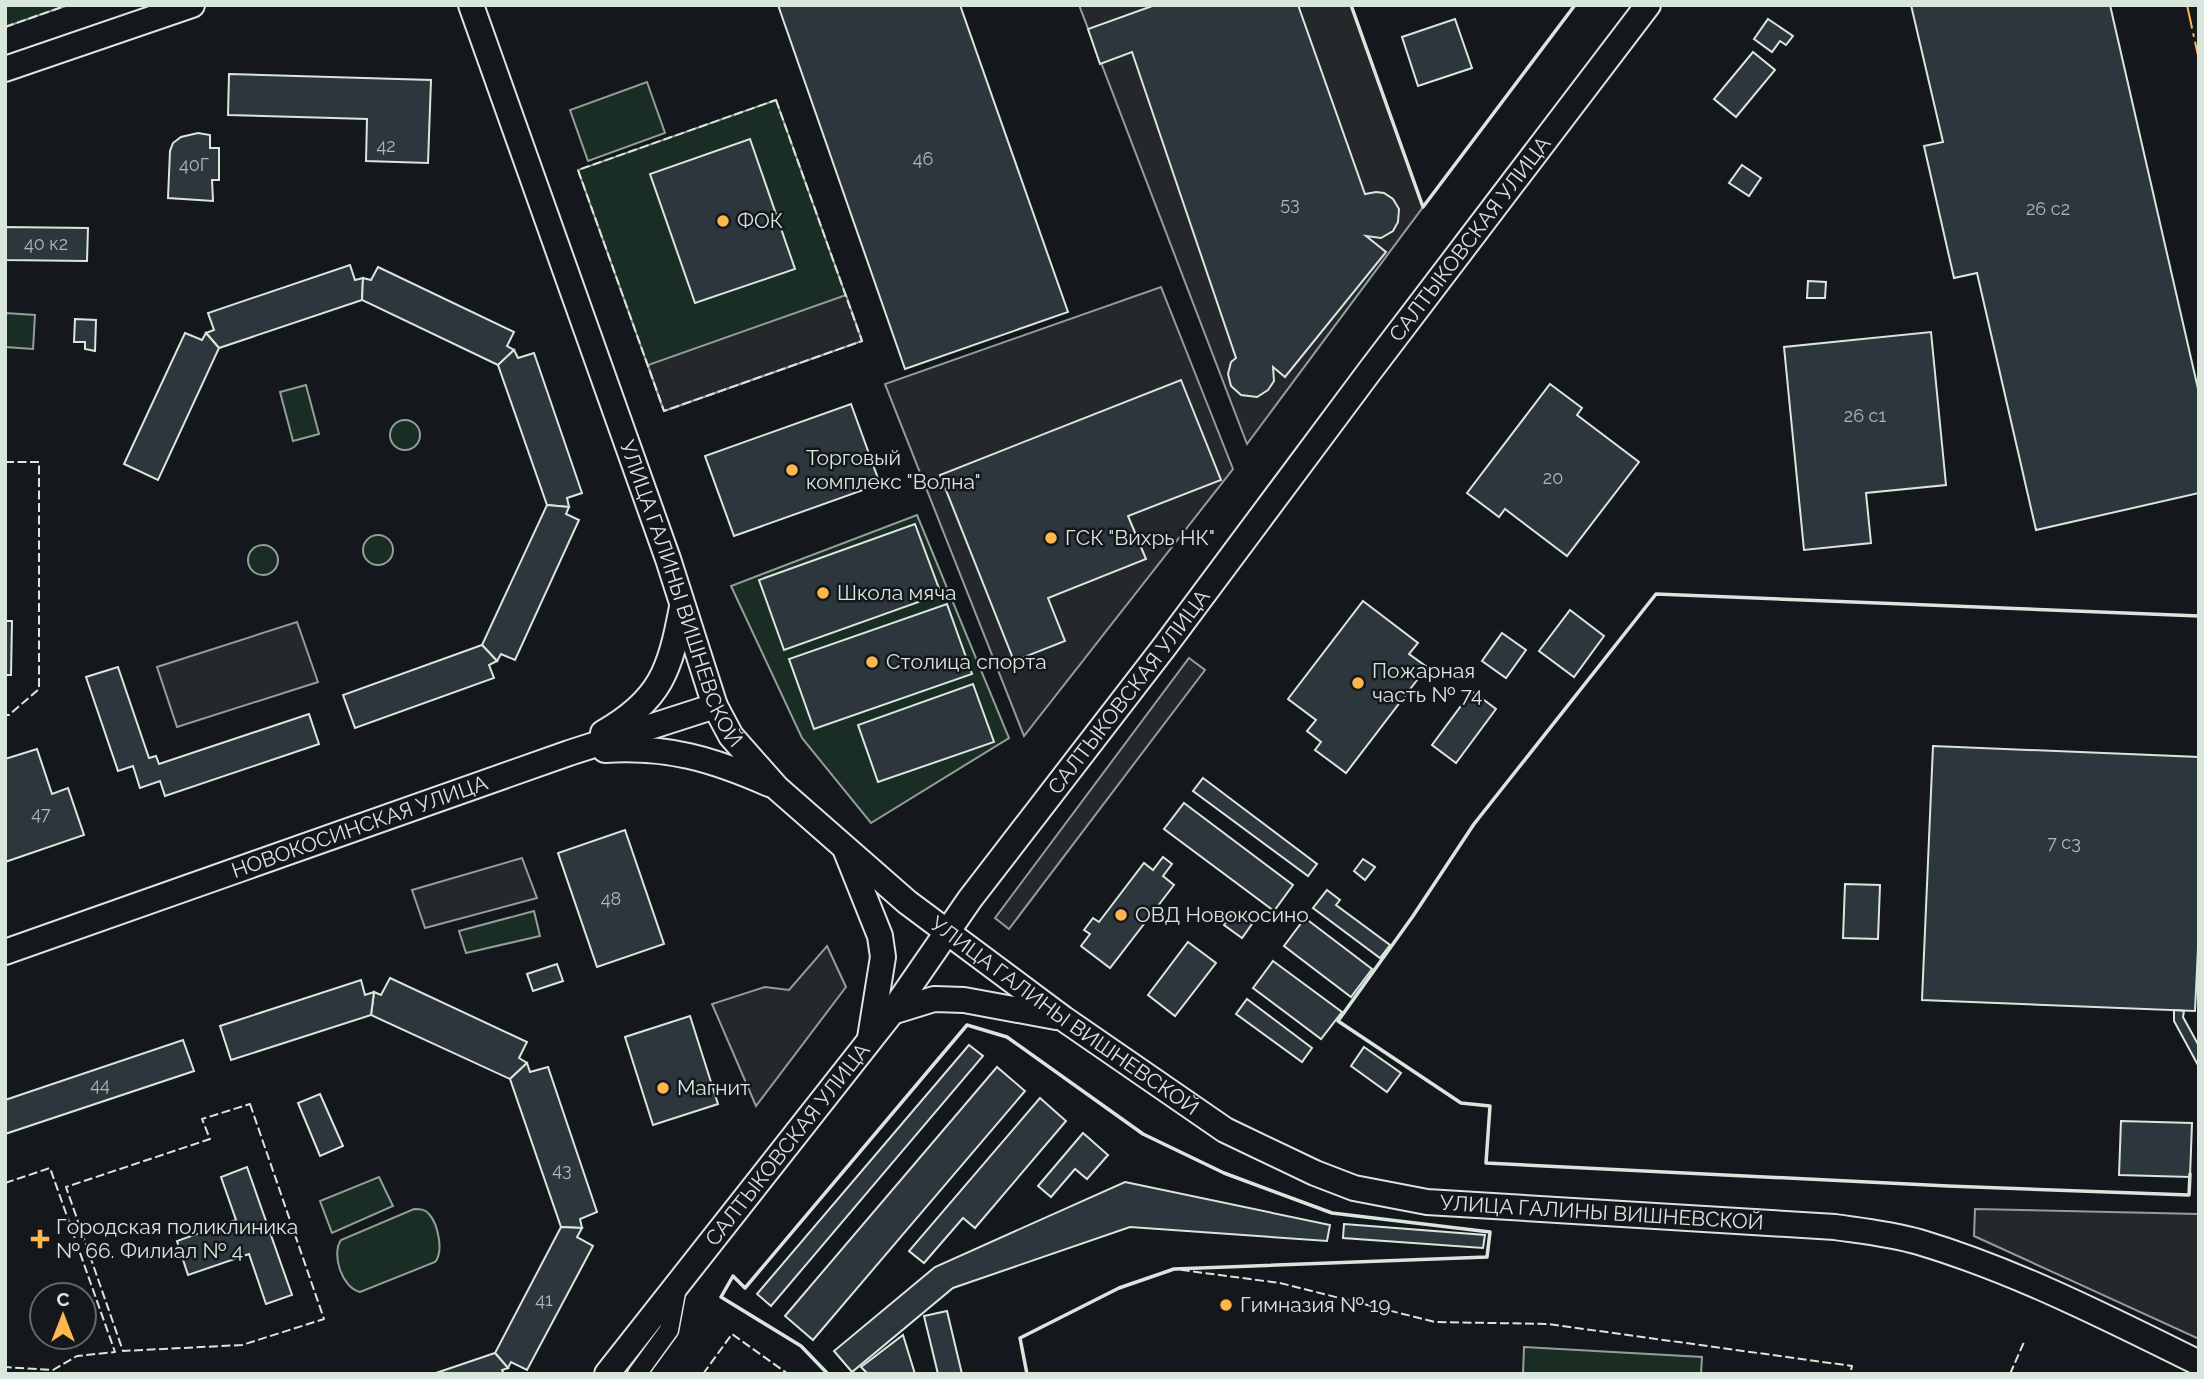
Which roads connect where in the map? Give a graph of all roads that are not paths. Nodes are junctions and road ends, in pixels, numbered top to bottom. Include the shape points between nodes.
1 (192, 5) edge
2 (471, 5) edge
3 (1648, 5) edge
4 (5, 69) edge
5 (682, 604) junction
6 (715, 706) junction
7 (569, 753) junction
8 (777, 788) junction
9 (845, 847) junction
10 (947, 932) junction
11 (5, 952) edge
12 (892, 1012) junction
13 (1064, 1019) junction
14 (869, 1042) junction
15 (678, 1284) junction
16 (2199, 1363) edge
17 (607, 1374) edge
18 (637, 1374) edge

1 - 4 street
2 - 5 street, УЛИЦА ГАЛИНЫ ВИШНЕВСКОЙ
3 - 10 street, САЛТЫКОВСКАЯ УЛИЦА
5 - 6 street, УЛИЦА ГАЛИНЫ ВИШНЕВСКОЙ
5 - 7 street via 668,663 644,705
6 - 7 street, НОВОКОСИНСКАЯ УЛИЦА
6 - 8 street, УЛИЦА ГАЛИНЫ ВИШНЕВСКОЙ via 731,736
7 - 8 street via 663,751 726,765
7 - 11 street, НОВОКОСИНСКАЯ УЛИЦА
8 - 9 street, УЛИЦА ГАЛИНЫ ВИШНЕВСКОЙ
9 - 10 street, УЛИЦА ГАЛИНЫ ВИШНЕВСКОЙ
9 - 14 street via 880,936 880,978
10 - 12 street, САЛТЫКОВСКАЯ УЛИЦА
10 - 13 street, УЛИЦА ГАЛИНЫ ВИШНЕВСКОЙ
12 - 13 street via 934,999 964,1000
12 - 14 street, САЛТЫКОВСКАЯ УЛИЦА
13 - 16 street, УЛИЦА ГАЛИНЫ ВИШНЕВСКОЙ via 1225,1130 1354,1188 1427,1202 1874,1232 1938,1249 2055,1293
14 - 15 street, САЛТЫКОВСКАЯ УЛИЦА
15 - 17 street, САЛТЫКОВСКАЯ УЛИЦА
15 - 18 street via 669,1330

